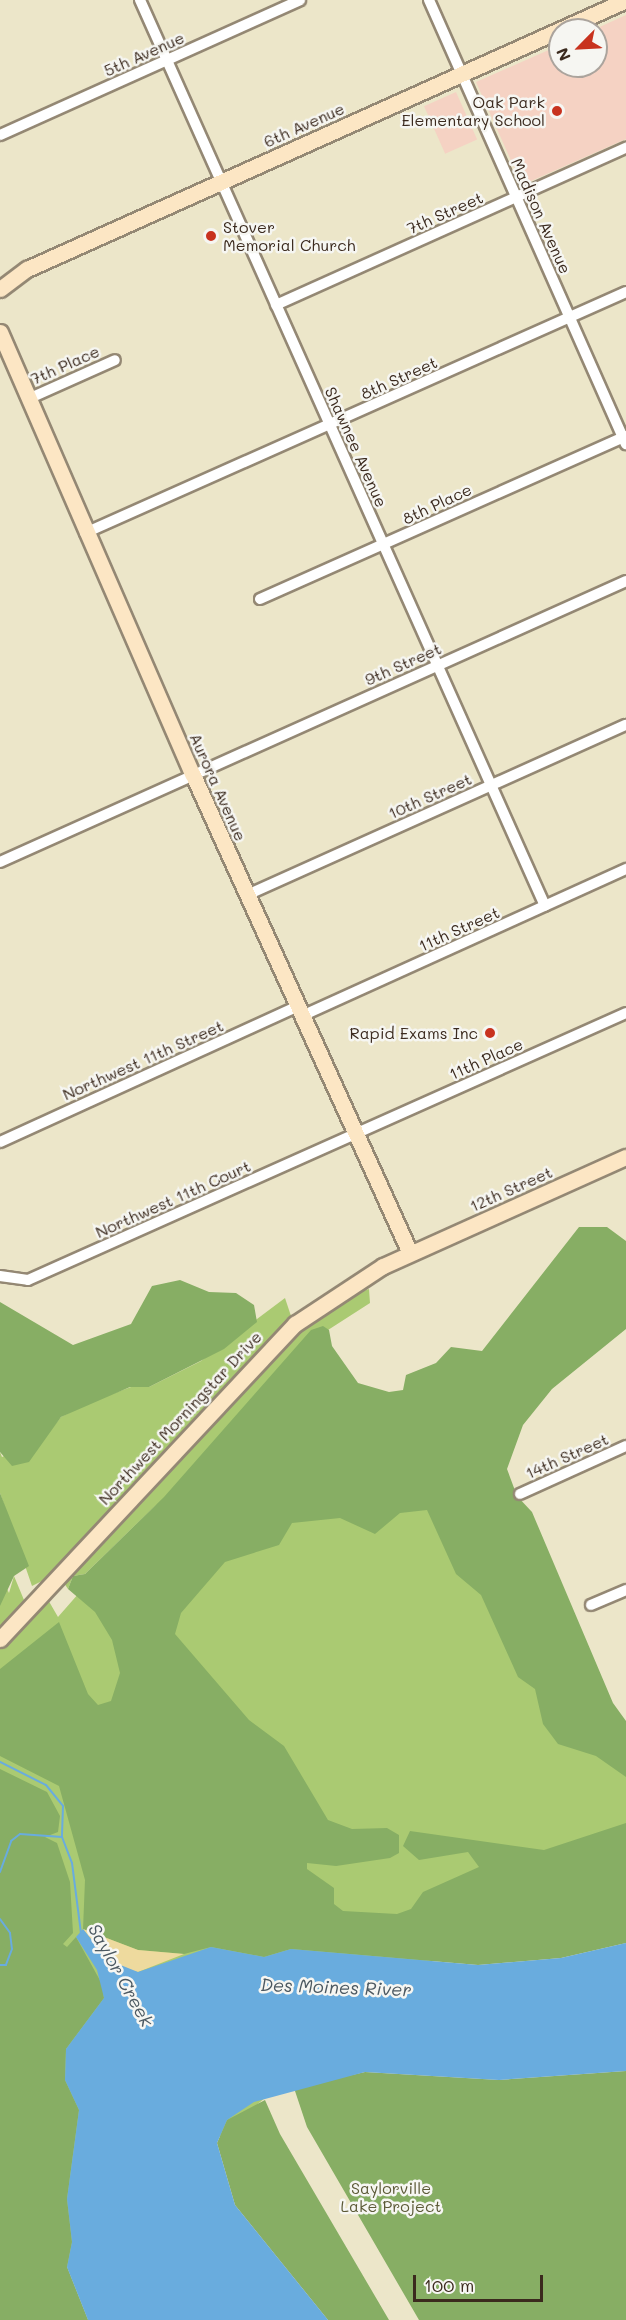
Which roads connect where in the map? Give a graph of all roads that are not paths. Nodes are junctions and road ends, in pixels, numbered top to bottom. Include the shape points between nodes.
1 (140, 0) edge
2 (300, 0) edge
3 (429, 0) edge
4 (626, 0) edge
5 (167, 60) junction
6 (462, 74) junction
7 (0, 135) edge
8 (626, 148) edge
9 (220, 182) junction
10 (516, 197) junction
11 (0, 289) edge
12 (626, 292) edge
13 (276, 305) junction
14 (569, 317) junction
15 (1, 336) edge
16 (115, 360) dead end
17 (28, 399) junction
18 (330, 426) junction
19 (625, 439) edge
20 (85, 533) junction
21 (384, 545) junction
22 (626, 580) edge
23 (260, 599) dead end
24 (437, 665) junction
25 (626, 725) edge
26 (192, 775) junction
27 (490, 786) junction
28 (0, 862) edge
29 (626, 869) edge
30 (247, 895) junction
31 (544, 906) junction
32 (302, 1011) junction
33 (626, 1013) edge
34 (358, 1132) junction
35 (0, 1142) edge
36 (626, 1157) edge
37 (410, 1253) junction
38 (0, 1276) edge
39 (626, 1446) edge
40 (520, 1494) dead end
41 (626, 1590) edge
42 (591, 1605) dead end
43 (0, 1639) edge

1 - 5 street, Shawnee Avenue
2 - 5 street, 5th Avenue
3 - 6 street, Madison Avenue
4 - 6 main road, 6th Avenue
5 - 7 street, 5th Avenue
5 - 9 street, Shawnee Avenue
6 - 9 main road, 6th Avenue
6 - 10 street, Madison Avenue
8 - 10 street, 7th Street
9 - 11 main road, 6th Avenue via 27,269
9 - 13 street, Shawnee Avenue
10 - 13 street, 7th Street
10 - 14 street, Madison Avenue
12 - 14 street, 8th Street
13 - 18 street, Shawnee Avenue
14 - 18 street, 8th Street
14 - 19 street, Madison Avenue
15 - 17 main road, Aurora Avenue
16 - 17 street, 7th Place
17 - 20 main road, Aurora Avenue
18 - 20 street, 8th Street
18 - 21 street, Shawnee Avenue
19 - 21 street, 8th Place
20 - 26 main road, Aurora Avenue
21 - 23 street, 8th Place
21 - 24 street, Shawnee Avenue
22 - 24 street, 9th Street
24 - 26 street, 9th Street
24 - 27 street, Shawnee Avenue
25 - 27 street, 10th Street
26 - 28 street, 9th Street
26 - 30 main road, Aurora Avenue
27 - 30 street, 10th Street
27 - 31 street, Shawnee Avenue
29 - 31 street, 11th Street
30 - 32 main road, Aurora Avenue
31 - 32 street, 11th Street
32 - 34 main road, Aurora Avenue
32 - 35 street, Northwest 11th Street
33 - 34 street, 11th Place
34 - 37 main road, Aurora Avenue
34 - 38 street, Northwest 11th Court via 28,1280
36 - 37 main road, 12th Street
37 - 43 main road, Northwest Morningstar Drive via 332,1297 290,1328
39 - 40 street, 14th Street
41 - 42 street

